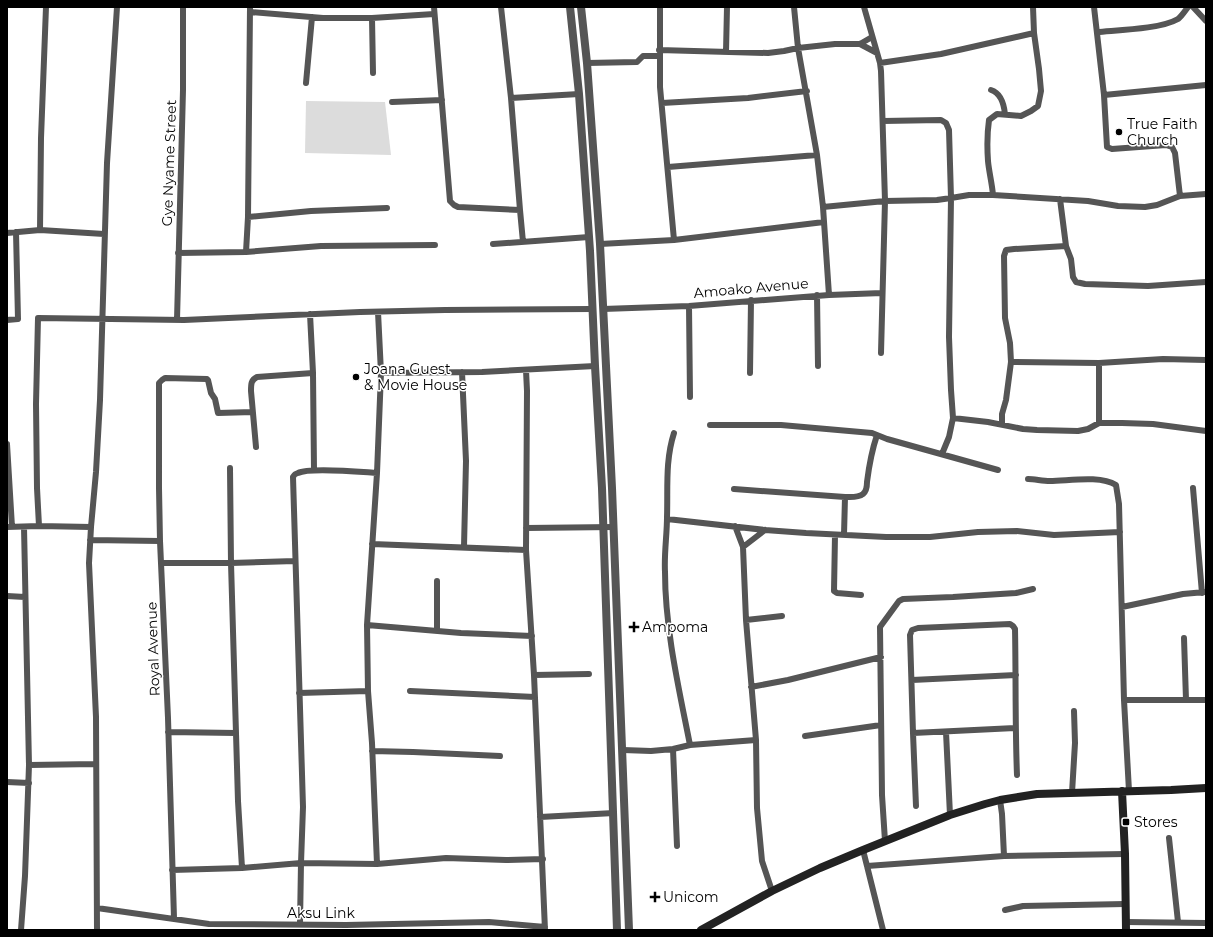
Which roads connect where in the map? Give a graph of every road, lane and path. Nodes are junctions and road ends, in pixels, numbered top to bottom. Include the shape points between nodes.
1 (46, 7) edge
2 (117, 7) edge
3 (183, 7) edge
4 (434, 7) edge
5 (501, 7) edge
6 (570, 7) edge
7 (581, 7) edge
8 (660, 7) edge
9 (727, 7) edge
10 (794, 7) edge
11 (864, 7) edge
12 (1033, 7) edge
13 (1094, 7) edge
14 (1188, 7) edge
15 (1193, 7) edge
16 (250, 10) edge
17 (434, 14) junction
18 (312, 17) junction
19 (372, 18) junction
20 (1206, 21) edge
21 (1034, 32) junction
22 (1097, 32) junction
23 (872, 37) junction
24 (860, 44) junction
25 (798, 48) junction
26 (726, 52) junction
27 (659, 53) junction
28 (877, 53) junction
29 (587, 63) junction
30 (880, 63) junction
31 (373, 73) dead end
32 (306, 83) dead end
33 (1206, 85) edge
34 (991, 90) dead end
35 (806, 91) junction
36 (579, 94) junction
37 (1104, 95) junction
38 (511, 98) junction
39 (442, 100) junction
40 (392, 102) dead end
41 (662, 103) junction
42 (1005, 114) junction
43 (883, 121) junction
44 (817, 156) junction
45 (668, 167) junction
46 (1206, 194) edge
47 (993, 195) junction
48 (1180, 196) junction
49 (951, 198) junction
50 (1060, 200) junction
51 (885, 201) junction
52 (823, 207) junction
53 (387, 208) dead end
54 (520, 210) junction
55 (248, 217) junction
56 (824, 222) junction
57 (40, 230) junction
58 (16, 232) junction
59 (7, 233) edge
60 (104, 234) junction
61 (588, 237) junction
62 (674, 240) junction
63 (523, 242) junction
64 (493, 244) dead end
65 (600, 244) junction
66 (435, 245) dead end
67 (1066, 246) junction
68 (246, 252) junction
69 (178, 253) junction
70 (1206, 282) edge
71 (882, 293) junction
72 (817, 295) junction
73 (829, 295) junction
74 (751, 300) junction
75 (690, 306) junction
76 (592, 309) junction
77 (603, 309) junction
78 (378, 312) junction
79 (310, 314) junction
80 (102, 318) junction
81 (7, 320) edge
82 (177, 320) junction
83 (881, 353) dead end
84 (1206, 360) edge
85 (1011, 362) junction
86 (1099, 363) junction
87 (595, 366) junction
88 (818, 366) dead end
89 (526, 370) junction
90 (462, 372) junction
91 (313, 373) junction
92 (380, 373) junction
93 (750, 373) dead end
94 (690, 397) dead end
95 (253, 412) junction
96 (953, 418) junction
97 (1099, 423) junction
98 (1002, 424) junction
99 (710, 425) dead end
100 (1206, 431) edge
101 (674, 433) dead end
102 (878, 435) junction
103 (7, 444) edge
104 (256, 447) dead end
105 (942, 454) junction
106 (230, 468) dead end
107 (314, 470) junction
108 (998, 470) dead end
109 (377, 473) junction
110 (1028, 478) dead end
111 (1193, 488) dead end
112 (734, 489) dead end
113 (845, 497) junction
114 (667, 519) junction
115 (39, 526) junction
116 (91, 526) junction
117 (614, 526) junction
118 (735, 526) junction
119 (9, 527) edge
120 (24, 527) junction
121 (604, 527) junction
122 (526, 528) junction
123 (765, 530) junction
124 (1120, 532) junction
125 (835, 535) junction
126 (844, 535) junction
127 (90, 540) junction
128 (160, 541) junction
129 (372, 544) junction
130 (743, 546) junction
131 (464, 547) junction
132 (526, 550) junction
133 (296, 561) junction
134 (161, 563) junction
135 (231, 563) junction
136 (437, 581) dead end
137 (1033, 589) dead end
138 (1204, 592) edge
139 (861, 595) dead end
140 (7, 596) edge
141 (25, 597) junction
142 (1122, 607) junction
143 (782, 616) dead end
144 (746, 620) junction
145 (367, 625) junction
146 (437, 631) junction
147 (532, 636) junction
148 (1184, 638) dead end
149 (881, 658) junction
150 (589, 674) dead end
151 (534, 675) junction
152 (1016, 675) junction
153 (912, 680) junction
154 (752, 687) junction
155 (368, 691) junction
156 (410, 691) dead end
157 (299, 693) junction
158 (535, 697) junction
159 (1124, 700) junction
160 (1186, 700) junction
161 (1206, 700) edge
162 (1074, 711) dead end
163 (882, 725) junction
164 (1015, 728) junction
165 (168, 732) junction
166 (946, 732) junction
167 (236, 733) junction
168 (912, 733) junction
169 (805, 736) dead end
170 (756, 740) junction
171 (690, 745) junction
172 (673, 749) junction
173 (623, 750) junction
174 (372, 751) junction
175 (500, 756) dead end
176 (96, 764) junction
177 (29, 765) junction
178 (1017, 775) dead end
179 (7, 782) edge
180 (29, 783) junction
181 (1206, 788) edge
182 (1125, 791) junction
183 (1072, 793) junction
184 (1000, 800) junction
185 (916, 806) dead end
186 (614, 813) junction
187 (950, 815) junction
188 (540, 817) junction
189 (1169, 838) dead end
190 (885, 841) junction
191 (677, 846) dead end
192 (863, 850) junction
193 (1125, 854) junction
194 (1004, 856) junction
195 (543, 859) junction
196 (300, 863) junction
197 (377, 864) junction
198 (867, 866) junction
199 (242, 868) junction
200 (172, 870) junction
201 (772, 891) junction
202 (1126, 904) junction
203 (97, 908) junction
204 (1005, 910) dead end
205 (174, 918) junction
206 (1178, 922) junction
207 (1206, 923) edge
208 (300, 924) junction
209 (1126, 926) edge
210 (346, 928) edge
211 (545, 929) edge
212 (21, 930) edge
213 (97, 930) edge
214 (617, 930) edge
215 (630, 930) edge
216 (701, 930) edge
217 (883, 930) edge

1 - 57 street
2 - 60 street
3 - 69 street, Gye Nyame Street
4 - 17 street
5 - 38 street
6 - 36 street
7 - 29 street
8 - 27 street
9 - 26 street
10 - 25 street, Amoako Avenue
11 - 23 street
12 - 21 street
13 - 22 street
14 - 22 street via 1180,18 1162,25
15 - 20 street
16 - 18 street
16 - 55 street
17 - 19 street
17 - 39 street
18 - 19 street
18 - 32 street
19 - 31 street
21 - 30 street via 941,54
21 - 42 street via 1040,69 1041,91 1038,106 1021,116
22 - 37 street
23 - 24 street
23 - 28 street
24 - 25 street
24 - 28 street
25 - 26 street via 768,53
25 - 35 street, Amoako Avenue
26 - 27 street
27 - 29 street via 643,56 637,62
27 - 41 street
28 - 30 street
29 - 65 street
30 - 43 street
33 - 37 street
34 - 42 street via 998,94
35 - 41 street via 748,98
35 - 44 street, Amoako Avenue
36 - 38 street
36 - 61 street
37 - 48 street via 1107,147 1172,147
38 - 54 street
39 - 40 street
39 - 54 street via 450,201 458,207
41 - 45 street
42 - 47 street via 997,114 989,120 987,133
43 - 49 street via 941,120 946,124 949,130
43 - 51 street
44 - 45 street
44 - 52 street, Amoako Avenue
45 - 62 street
46 - 48 street
47 - 49 street
47 - 50 street
48 - 50 street via 1145,207
49 - 51 street
49 - 96 street via 949,337
50 - 67 street
51 - 52 street
51 - 71 street
52 - 56 street, Amoako Avenue
53 - 55 street
54 - 63 street
55 - 68 street
56 - 62 street
56 - 73 street, Amoako Avenue
57 - 58 street
57 - 60 street
58 - 59 street
58 - 81 street via 18,319
60 - 80 street
61 - 63 street
61 - 76 street
62 - 65 street
63 - 64 street
65 - 77 street
66 - 68 street via 321,246
67 - 70 street via 1073,277 1076,282 1082,284 1148,286
67 - 85 street via 1006,250 1005,318
68 - 69 street
69 - 82 street, Gye Nyame Street
71 - 73 street
71 - 83 street
72 - 73 street, Amoako Avenue
72 - 74 street, Amoako Avenue
72 - 88 street
74 - 75 street, Amoako Avenue
74 - 93 street
75 - 77 street, Amoako Avenue
75 - 94 street
76 - 78 street
76 - 87 street
77 - 117 street
78 - 79 street
78 - 92 street
79 - 82 street
79 - 91 street
80 - 82 street
80 - 115 street via 38,318 36,404
80 - 116 street via 97,458
84 - 86 street via 1163,359
85 - 86 street
85 - 98 street
86 - 97 street
87 - 89 street
87 - 121 street
89 - 90 street
89 - 122 street
90 - 92 street
90 - 131 street via 466,461
91 - 95 street via 253,379
91 - 107 street
92 - 109 street
95 - 104 street
95 - 128 street, Royal Avenue via 218,413 207,379 165,378 159,383
96 - 98 street
96 - 105 street
97 - 98 street via 1078,431 1030,430
97 - 100 street via 1154,424
99 - 102 street via 781,425
101 - 114 street via 667,469
102 - 105 street
102 - 113 street via 869,465 866,490 863,494
103 - 119 street
105 - 108 street
106 - 135 street
107 - 109 street
107 - 133 street via 296,473 293,477
109 - 129 street
110 - 124 street via 1112,483 1116,486 1118,494
111 - 138 street
112 - 113 street
113 - 126 street
114 - 118 street
114 - 171 street via 665,571 668,618
115 - 116 street
115 - 120 street
116 - 127 street
117 - 121 street
117 - 173 street
118 - 123 street
118 - 130 street
119 - 120 street
120 - 141 street
121 - 122 street
121 - 186 street
122 - 132 street
123 - 125 street
123 - 130 street
124 - 126 street via 978,532 886,538
124 - 142 street
125 - 126 street
125 - 139 street via 834,591
127 - 128 street
127 - 176 street via 88,563
128 - 134 street, Royal Avenue
129 - 131 street
129 - 145 street
130 - 144 street
131 - 132 street
132 - 147 street
133 - 135 street
133 - 157 street
134 - 135 street
134 - 165 street, Royal Avenue
135 - 167 street
136 - 146 street
137 - 149 street via 1016,593 902,599 880,627
138 - 142 street
140 - 141 street
141 - 177 street
142 - 159 street
143 - 144 street
144 - 154 street
145 - 146 street
145 - 155 street
146 - 147 street
147 - 151 street
148 - 160 street
149 - 154 street
149 - 163 street
150 - 151 street
151 - 158 street
152 - 153 street
152 - 153 street via 1015,629 1010,624 933,627 918,628 910,634
152 - 164 street
153 - 168 street
154 - 170 street
155 - 157 street
155 - 174 street
156 - 158 street
157 - 196 street via 304,807
158 - 188 street
159 - 160 street
159 - 182 street
160 - 161 street
162 - 183 street
163 - 169 street
163 - 190 street
164 - 166 street
164 - 178 street
165 - 167 street
165 - 200 street, Royal Avenue
166 - 168 street
166 - 187 street
167 - 199 street
168 - 185 street
170 - 171 street
170 - 201 street via 757,808 762,860
171 - 172 street
172 - 173 street
172 - 191 street
173 - 215 street
174 - 175 street
174 - 197 street
176 - 177 street
176 - 203 street
177 - 180 street
179 - 180 street
180 - 212 street
181 - 182 main road
182 - 183 main road
182 - 193 main road
183 - 184 main road via 1037,794
184 - 187 main road
184 - 194 street
186 - 188 street
186 - 214 street
187 - 190 main road
188 - 195 street
189 - 206 street
190 - 192 main road
192 - 198 street
192 - 201 main road
193 - 194 street
193 - 202 main road
194 - 198 street
195 - 197 street via 446,858
195 - 211 street
196 - 197 street
196 - 199 street
196 - 208 street
198 - 217 street
199 - 200 street
200 - 205 street, Royal Avenue
201 - 216 main road
202 - 204 street via 1023,906
202 - 209 main road
203 - 205 street, Aksu Link
203 - 213 street
205 - 208 street, Aksu Link via 209,924
206 - 207 street
206 - 209 street
208 - 210 street, Aksu Link
210 - 211 street, Aksu Link via 489,922

